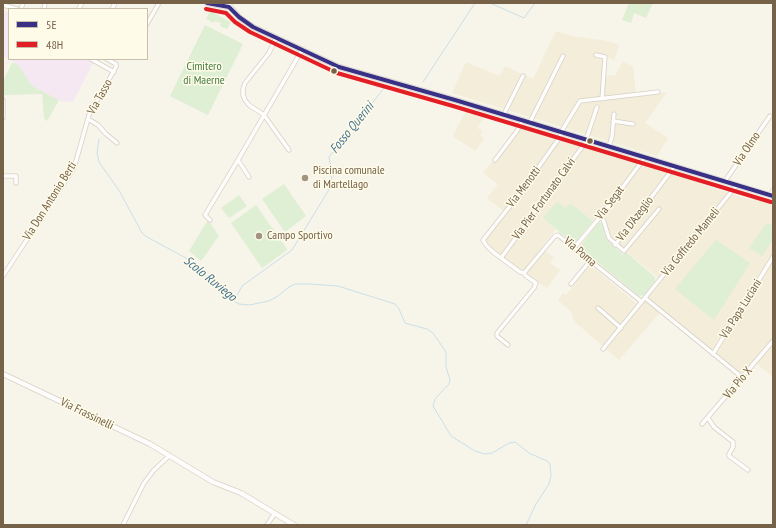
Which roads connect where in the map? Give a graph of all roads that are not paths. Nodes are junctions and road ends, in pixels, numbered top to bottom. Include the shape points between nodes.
1 (82, 3) edge
2 (159, 3) edge
3 (207, 3) edge
4 (3, 5) edge
5 (228, 5) edge
6 (14, 8) edge
7 (79, 8) dead end
8 (148, 22) edge
9 (276, 38) junction
10 (302, 50) junction
11 (596, 55) dead end
12 (564, 56) dead end
13 (93, 60) edge
14 (110, 60) edge
15 (114, 72) junction
16 (523, 76) dead end
17 (658, 92) dead end
18 (602, 99) junction
19 (3, 100) edge
20 (597, 107) dead end
21 (263, 114) junction
22 (504, 114) junction
23 (614, 114) dead end
24 (770, 116) dead end
25 (3, 118) edge
26 (87, 120) junction
27 (523, 120) junction
28 (613, 121) junction
29 (530, 122) junction
30 (633, 124) dead end
31 (561, 132) junction
32 (587, 139) junction
33 (117, 143) dead end
34 (610, 146) junction
35 (289, 150) dead end
36 (644, 156) junction
37 (238, 160) junction
38 (495, 160) dead end
39 (674, 166) junction
40 (3, 176) edge
41 (249, 177) dead end
42 (725, 181) junction
43 (16, 183) dead end
44 (736, 185) junction
45 (773, 190) edge
46 (772, 195) edge
47 (659, 209) dead end
48 (601, 216) junction
49 (210, 220) dead end
50 (615, 245) junction
51 (574, 248) junction
52 (773, 257) edge
53 (501, 258) junction
54 (590, 261) junction
55 (768, 264) junction
56 (773, 268) edge
57 (524, 272) junction
58 (3, 276) edge
59 (571, 284) dead end
60 (643, 300) junction
61 (598, 308) dead end
62 (621, 328) junction
63 (773, 340) edge
64 (508, 345) dead end
65 (603, 349) dead end
66 (713, 354) junction
67 (3, 374) edge
68 (743, 378) junction
69 (708, 418) junction
70 (702, 424) dead end
71 (169, 456) junction
72 (748, 470) dead end
73 (275, 513) junction
74 (123, 525) edge
75 (267, 525) edge
76 (294, 525) edge

1 - 7 street
2 - 8 street
3 - 5 street, Via Olmo
4 - 6 street
5 - 9 street, Via Olmo via 245,22
9 - 10 street, Via Olmo
9 - 21 street via 269,53 243,89 246,103
10 - 21 street
10 - 22 street, Via Olmo via 339,67
11 - 18 street via 605,57
12 - 29 street
13 - 15 street, Via Tasso
14 - 15 street, Via Tasso via 116,64
15 - 26 street, Via Tasso
16 - 22 street
17 - 18 street
18 - 31 street, Via Menotti via 580,101
19 - 25 street
20 - 32 street
21 - 35 street
21 - 37 street
22 - 27 street, Via Olmo
23 - 28 street
24 - 42 street, Via Olmo
26 - 33 street via 98,125
26 - 58 street, Via Don Antonio Berti via 74,168
27 - 29 street, Via Olmo
27 - 38 street
28 - 30 street
28 - 34 street
29 - 31 street, Via Olmo
31 - 32 street, Via Olmo
31 - 53 street, Via Menotti via 518,196 484,238 486,245
32 - 34 street, Via Olmo
32 - 53 street, Via Pier Fortunato Calvi
34 - 36 street, Via Olmo
36 - 39 street, Via Olmo
36 - 48 street, Via Segat
37 - 41 street
37 - 49 street via 205,215
39 - 42 street, Via Olmo
39 - 50 street, Via D'Azeglio
40 - 43 street via 16,176
42 - 44 street, Via Olmo
44 - 46 street, Via Olmo
44 - 60 street, Via Goffredo Mameli
45 - 46 street
47 - 50 street via 625,251
48 - 50 street, Via D'Azeglio via 609,238
48 - 51 street, Via Segat
51 - 54 street, Via Poma
51 - 57 street, Via Poma via 556,235
52 - 55 street, Via Papa Luciani
53 - 57 street
54 - 59 street
54 - 60 street, Via Poma
55 - 56 street, Via Papa Luciani
55 - 66 street, Via Papa Luciani
57 - 64 street via 536,284 497,333 497,336
60 - 62 street, Via Goffredo Mameli
60 - 66 street, Via Poma
61 - 62 street
62 - 65 street, Via Goffredo Mameli
63 - 68 street, Via Pio X
66 - 68 street, Via Poma
67 - 71 street, Via Frassinelli via 150,444
68 - 69 street, Via Pio X
69 - 70 street, Via Pio X
69 - 72 street via 714,427 733,442 729,456
71 - 73 street, Via Frassinelli via 213,482 241,493
71 - 74 street via 144,483
73 - 75 street
73 - 76 street, Via Frassinelli

